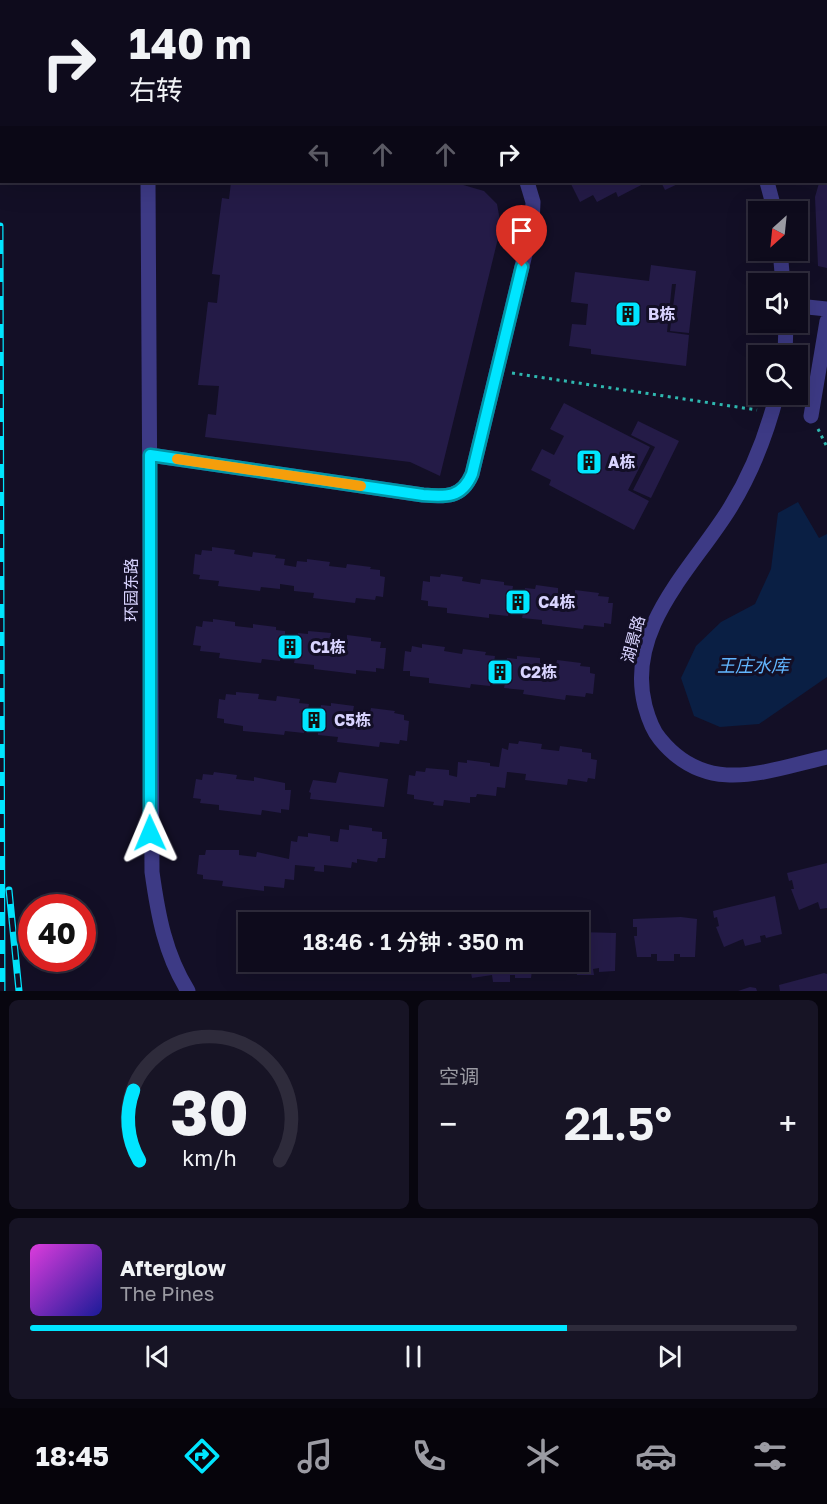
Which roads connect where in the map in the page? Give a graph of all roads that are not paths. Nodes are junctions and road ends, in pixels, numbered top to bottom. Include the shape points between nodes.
1 (148, 183) edge
2 (527, 183) edge
3 (767, 183) edge
4 (772, 201) edge
5 (808, 307) edge
6 (827, 309) edge
7 (827, 321) edge
8 (774, 405) edge
9 (812, 416) road end
10 (150, 455) junction
11 (827, 757) edge
12 (188, 991) edge

1 - 10 street, 环园东路
2 - 10 street via 532,225 472,474 464,488 449,498
3 - 4 street
5 - 6 street
7 - 9 street
8 - 11 street, 湖景路 via 730,507 659,610 643,660 641,689 656,734 672,753 710,774 763,772
10 - 12 street, 环园东路 via 152,872 167,950

